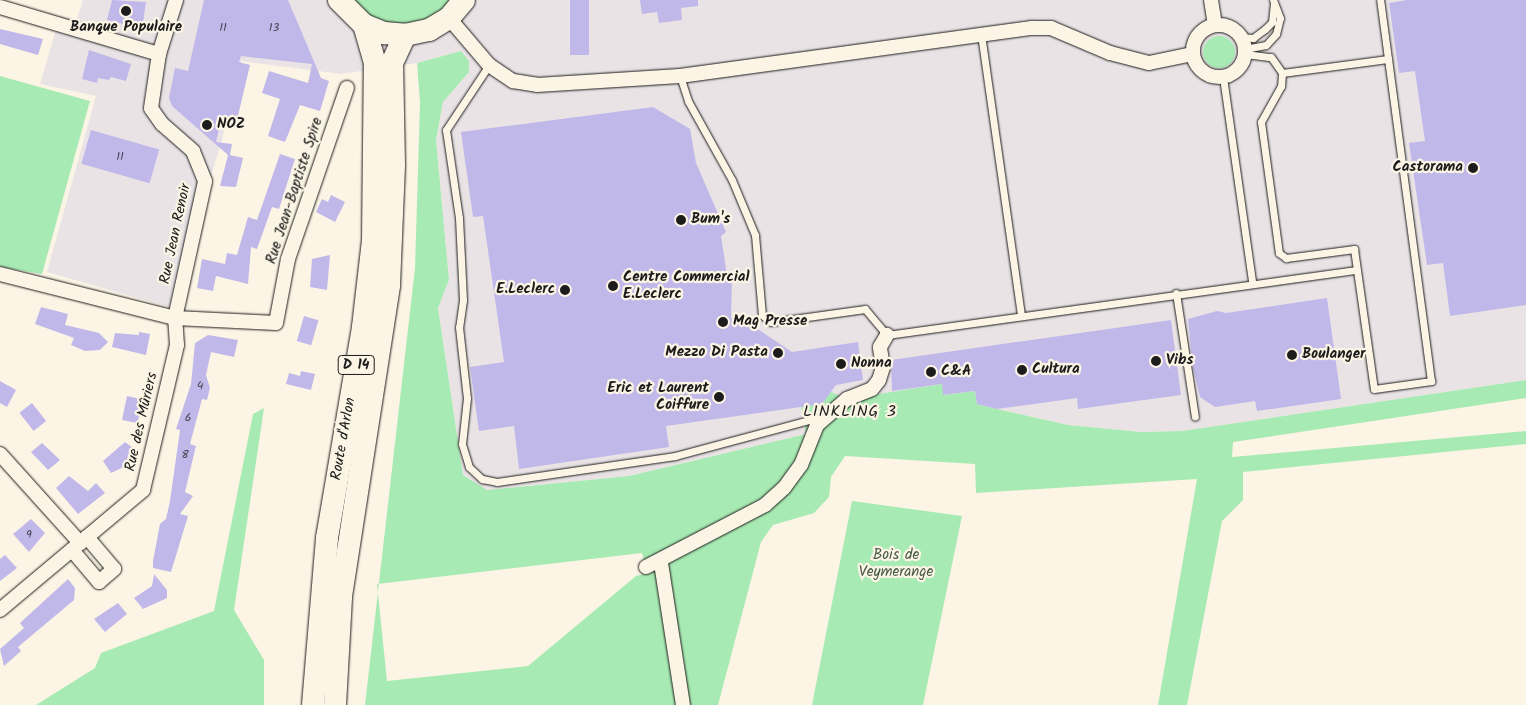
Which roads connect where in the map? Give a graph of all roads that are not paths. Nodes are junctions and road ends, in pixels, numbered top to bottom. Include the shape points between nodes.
1 (176, 0) edge
2 (339, 0) edge
3 (464, 0) edge
4 (1211, 0) edge
5 (1380, 0) edge
6 (1273, 1) edge
7 (9, 6) edge
8 (449, 18) junction
9 (364, 25) junction
10 (1215, 25) junction
11 (981, 34) junction
12 (405, 35) junction
13 (1243, 46) junction
14 (159, 54) junction
15 (1193, 54) junction
16 (1388, 58) junction
17 (489, 66) junction
18 (1282, 73) junction
19 (680, 76) junction
20 (1223, 77) junction
21 (347, 88) dead end
22 (1357, 270) junction
23 (0, 274) edge
24 (1252, 281) junction
25 (1176, 293) junction
26 (1020, 316) junction
27 (174, 318) junction
28 (887, 334) junction
29 (826, 416) junction
30 (1195, 417) dead end
31 (0, 454) edge
32 (80, 543) junction
33 (661, 563) junction
34 (646, 567) dead end
35 (0, 610) edge
36 (313, 705) edge
37 (335, 705) edge
38 (683, 705) edge

1 - 14 street, Rue Jean Renoir
2 - 9 main road
3 - 8 main road
4 - 10 street
5 - 16 lane
6 - 13 lane via 1272,22
6 - 13 lane via 1283,16 1276,34 1266,45
7 - 14 street
8 - 12 main road via 429,30
8 - 17 street
9 - 12 main road via 384,33
9 - 36 main road, Route d'Arlon / D 14 via 374,63 372,241 363,327 327,538
10 - 13 street via 1229,27
10 - 15 street via 1198,36
11 - 15 street via 1051,28 1110,53 1149,63
11 - 19 street
11 - 26 lane
12 - 37 main road, Route d'Arlon / D 14 via 392,63 394,165 389,284 344,577
13 - 18 lane via 1271,57
13 - 20 street via 1238,69
14 - 27 street, Rue Jean Renoir via 152,108 162,124 193,151 205,182
15 - 20 street via 1207,74
16 - 18 lane
16 - 22 lane via 1431,381 1374,389
17 - 19 street via 514,82 537,85
17 - 29 lane via 446,130 459,218 463,300 459,327 467,398 462,444 470,467 488,481 507,480 675,456
18 - 22 lane via 1282,86 1262,122 1280,253 1286,258 1354,249
19 - 28 lane via 688,101 732,180 754,235 761,305 766,320 865,308
20 - 24 lane
21 - 27 street, Rue Jean-Baptiste Spire via 302,215 276,323
22 - 24 lane via 1260,284
23 - 27 street, Rue Jean-Baptiste Spire
24 - 25 lane
25 - 26 lane
25 - 30 lane
26 - 28 lane
27 - 32 street, Rue des Mûriers via 176,345 143,490
28 - 29 street via 880,347 883,366 879,380 872,389 847,399
29 - 33 street via 817,425 800,465 784,488 765,505
31 - 32 street
32 - 35 street, Rue des Mûriers
33 - 34 street
33 - 38 street

